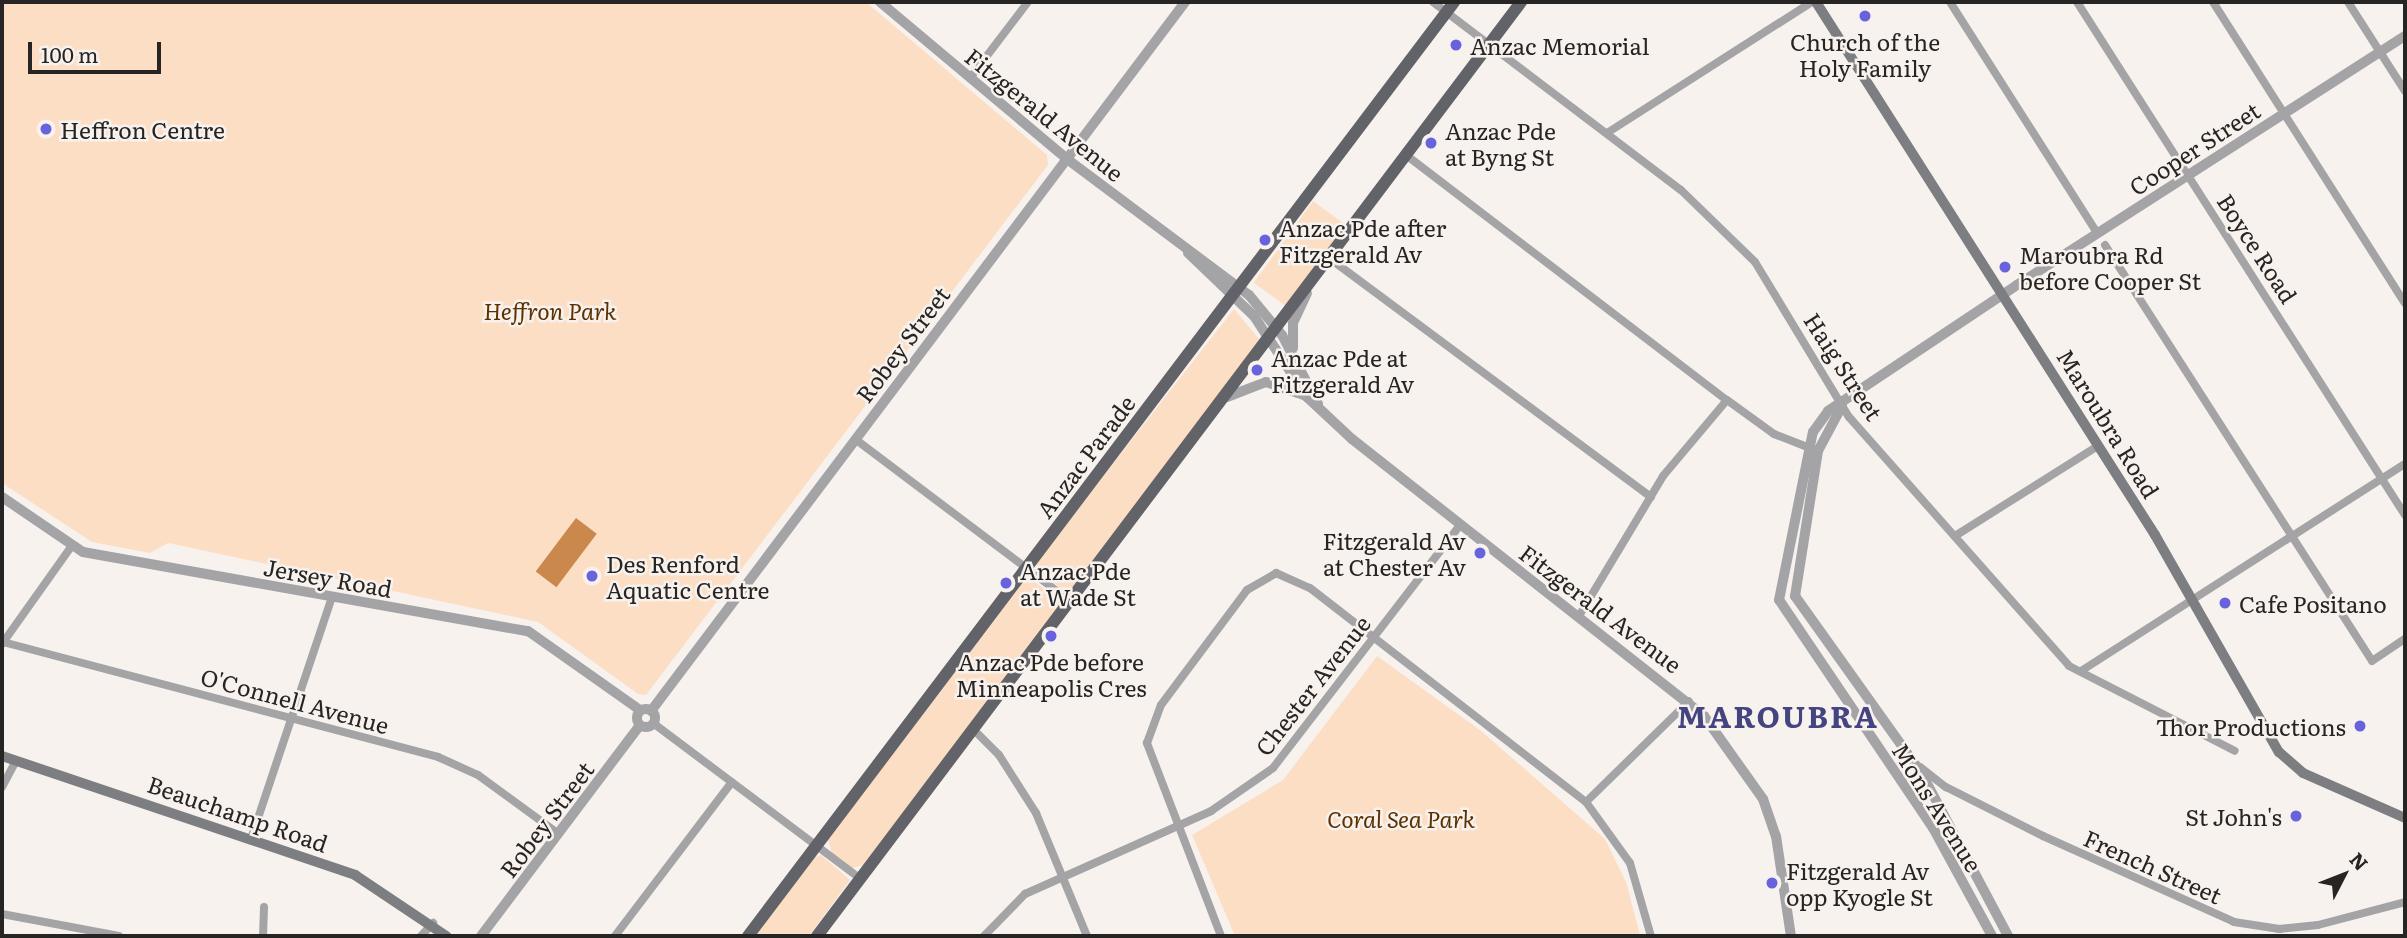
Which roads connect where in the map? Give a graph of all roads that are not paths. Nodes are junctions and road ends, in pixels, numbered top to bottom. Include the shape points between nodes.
1 (880, 2) edge
2 (1028, 2) edge
3 (1185, 2) edge
4 (1433, 2) edge
5 (1454, 2) edge
6 (1521, 2) edge
7 (1814, 2) edge
8 (1950, 2) edge
9 (2077, 2) edge
10 (2213, 2) edge
11 (2348, 2) edge
12 (1446, 13) junction
13 (2405, 36) edge
14 (1489, 44) junction
15 (2380, 52) junction
16 (970, 78) junction
17 (2405, 91) edge
18 (2284, 114) junction
19 (1607, 132) junction
20 (1406, 155) junction
21 (1066, 159) junction
22 (2188, 174) junction
23 (2097, 233) junction
24 (2105, 245) dead end
25 (1325, 263) junction
26 (1237, 292) junction
27 (2003, 294) junction
28 (2405, 303) edge
29 (1274, 332) junction
30 (1294, 354) junction
31 (1307, 397) junction
32 (1221, 400) junction
33 (1727, 400) junction
34 (1318, 404) junction
35 (1842, 407) junction
36 (855, 439) junction
37 (2098, 446) junction
38 (1806, 447) junction
39 (1818, 451) junction
40 (2405, 464) edge
41 (2383, 479) junction
42 (2, 497) edge
43 (1651, 497) junction
44 (2405, 515) edge
45 (1460, 525) junction
46 (1955, 536) junction
47 (2293, 537) junction
48 (71, 547) junction
49 (1026, 569) junction
50 (332, 597) junction
51 (1070, 601) junction
52 (2192, 601) junction
53 (1579, 616) junction
54 (1375, 638) junction
55 (2405, 639) edge
56 (2, 643) edge
57 (2081, 671) junction
58 (1689, 701) junction
59 (640, 710) junction
60 (651, 710) junction
61 (291, 719) junction
62 (653, 723) junction
63 (640, 725) junction
64 (972, 728) junction
65 (2235, 751) dead end
66 (1908, 755) junction
67 (2, 756) edge
68 (16, 761) junction
69 (732, 782) junction
70 (2, 787) edge
71 (1586, 802) junction
72 (2405, 818) edge
73 (1175, 828) junction
74 (559, 834) junction
75 (251, 839) junction
76 (817, 846) junction
77 (1062, 876) junction
78 (861, 879) junction
79 (2405, 902) edge
80 (264, 907) dead end
81 (2, 914) edge
82 (433, 923) junction
83 (119, 936) edge
84 (263, 936) edge
85 (421, 936) edge
86 (446, 936) edge
87 (481, 936) edge
88 (615, 936) edge
89 (748, 936) edge
90 (817, 936) edge
91 (984, 936) edge
92 (1087, 936) edge
93 (1221, 936) edge
94 (1651, 936) edge
95 (1791, 936) edge
96 (1992, 936) edge
97 (2008, 936) edge

1 - 16 street, Fitzgerald Avenue
2 - 16 street
3 - 21 street, Robey Street
4 - 12 street, Haig Street
5 - 12 main road, Anzac Parade
6 - 14 main road
7 - 19 street
7 - 27 main road, Maroubra Road
8 - 23 street
9 - 22 street, Boyce Road
10 - 18 street
11 - 15 street
12 - 14 street, Haig Street
12 - 26 main road, Anzac Parade
13 - 15 street, Cooper Street
14 - 19 street, Haig Street
14 - 20 main road
15 - 17 street
15 - 18 street, Cooper Street
16 - 21 street, Fitzgerald Avenue
18 - 22 street, Cooper Street
18 - 28 street
19 - 35 street, Haig Street via 1681,190 1755,262
20 - 25 main road
20 - 33 street
21 - 26 street, Fitzgerald Avenue
21 - 36 street, Robey Street
22 - 23 street, Cooper Street
22 - 41 street, Boyce Road
23 - 27 street, Cooper Street
24 - 47 street
25 - 29 main road
25 - 30 street via 1294,318
25 - 43 street
26 - 29 street, Fitzgerald Avenue
26 - 49 main road, Anzac Parade
27 - 35 street, Mons Avenue
27 - 37 main road, Maroubra Road
29 - 30 street, Fitzgerald Avenue
29 - 31 street, Fitzgerald Avenue
29 - 32 main road
30 - 34 street, Fitzgerald Avenue
31 - 32 street via 1258,382
31 - 34 street, Fitzgerald Avenue
32 - 51 main road
33 - 38 street
33 - 43 street
34 - 45 street, Fitzgerald Avenue
35 - 38 street, Mons Avenue via 1820,421
35 - 39 street, Mons Avenue
35 - 46 street, Haig Street
36 - 49 street
36 - 60 street, Robey Street
37 - 46 street
37 - 52 main road, Maroubra Road
38 - 39 street
38 - 96 street, Mons Avenue via 1779,600 1933,828
39 - 66 street, Mons Avenue via 1795,596
40 - 41 street
41 - 44 street, Boyce Road
41 - 47 street
42 - 48 street, Jersey Road
43 - 53 street
45 - 53 street, Fitzgerald Avenue
45 - 54 street, Chester Avenue
46 - 57 street, Haig Street
47 - 52 street
47 - 55 street via 2372,661
48 - 50 street, Jersey Road
48 - 56 street
49 - 51 street
49 - 76 main road, Anzac Parade
50 - 59 street, Jersey Road via 536,634
50 - 61 street
51 - 64 main road
52 - 57 street
52 - 72 main road, Maroubra Road via 2286,761
53 - 58 street, Fitzgerald Avenue
54 - 71 street
54 - 73 street, Chester Avenue via 1273,768
54 - 73 street via 1287,573 1265,577 1247,590 1150,726 1149,760
56 - 61 street, O'Connell Avenue
57 - 65 street, Haig Street
58 - 71 street
58 - 95 street, Fitzgerald Avenue via 1763,799 1776,836
59 - 60 street
59 - 63 street
60 - 62 street
61 - 74 street, O'Connell Avenue via 458,765
61 - 75 street
62 - 63 street
62 - 69 street
63 - 74 street, Robey Street
64 - 77 street via 1017,781
64 - 78 main road
66 - 79 street, French Street via 1946,787 2234,922 2279,929 2318,925
66 - 97 street, Mons Avenue
67 - 68 main road, Beauchamp Road
68 - 70 street
68 - 75 main road, Beauchamp Road
69 - 76 street
69 - 88 street
71 - 94 street via 1630,863
73 - 77 street, Chester Avenue
73 - 93 street
74 - 87 street, Robey Street
75 - 82 main road, Beauchamp Road via 368,881
76 - 78 street
76 - 89 main road, Anzac Parade
77 - 91 street, Chester Avenue via 1016,901
77 - 92 street
78 - 90 main road
80 - 84 street
81 - 83 street
82 - 85 street
82 - 86 main road, Beauchamp Road

